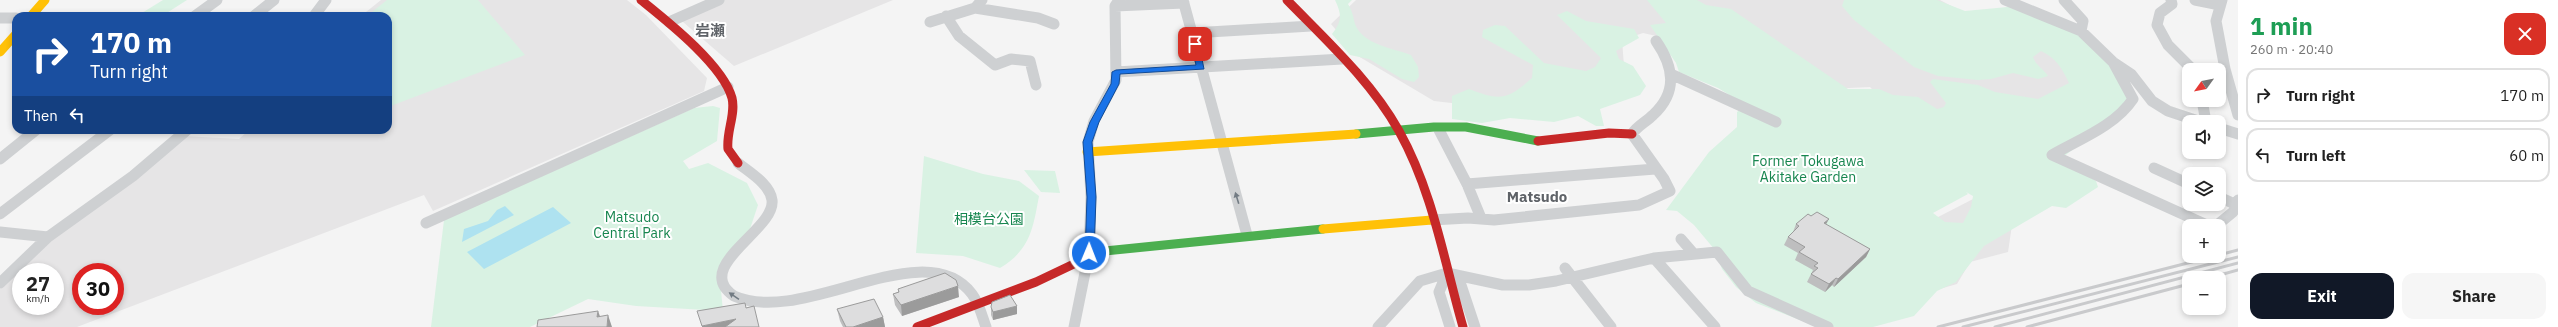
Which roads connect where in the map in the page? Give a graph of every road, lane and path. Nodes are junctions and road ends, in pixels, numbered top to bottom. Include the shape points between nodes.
1 (44, 0) edge
2 (217, 0) edge
3 (274, 0) edge
4 (326, 0) edge
5 (641, 0) edge
6 (719, 0) edge
7 (982, 0) edge
8 (1287, 0) edge
9 (2005, 0) edge
10 (2064, 0) edge
11 (2171, 0) edge
12 (2195, 0) edge
13 (1183, 1) edge
14 (2221, 2) edge
15 (1115, 3) edge
16 (975, 8) junction
17 (34, 12) edge
18 (200, 12) edge
19 (259, 12) edge
20 (317, 12) edge
21 (946, 16) junction
22 (0, 18) edge
23 (12, 18) edge
24 (669, 22) junction
25 (930, 22) dead end
26 (1054, 24) dead end
27 (1311, 26) junction
28 (2081, 31) junction
29 (1192, 32) junction
30 (12, 38) edge
31 (1656, 41) dead end
32 (0, 52) edge
33 (1342, 59) junction
34 (2113, 62) junction
35 (2186, 63) edge
36 (1201, 67) junction
37 (1116, 72) junction
38 (1674, 75) junction
39 (1036, 85) dead end
40 (728, 87) junction
41 (2238, 115) edge
42 (2182, 116) edge
43 (1776, 122) dead end
44 (1439, 130) junction
45 (2226, 130) edge
46 (1399, 132) junction
47 (31, 134) edge
48 (105, 134) edge
49 (182, 134) edge
50 (1632, 134) junction
51 (2238, 134) edge
52 (1222, 143) junction
53 (1087, 152) junction
54 (0, 159) edge
55 (738, 163) joint
56 (2154, 168) dead end
57 (1655, 169) junction
58 (2182, 181) edge
59 (1467, 184) junction
60 (2226, 199) edge
61 (2238, 202) edge
62 (0, 214) edge
63 (1481, 218) junction
64 (2194, 219) edge
65 (1432, 220) junction
66 (2226, 220) edge
67 (426, 223) dead end
68 (0, 232) edge
69 (1247, 235) junction
70 (48, 237) junction
71 (1681, 239) dead end
72 (1089, 253) junction
73 (1694, 254) junction
74 (1654, 258) junction
75 (1568, 272) junction
76 (1447, 273) junction
77 (0, 283) edge
78 (977, 305) junction
79 (918, 327) edge
80 (986, 327) edge
81 (1074, 327) edge
82 (1378, 327) edge
83 (1450, 327) edge
84 (1463, 327) edge
85 (1475, 327) edge
86 (1611, 327) edge
87 (1715, 327) edge
88 (1828, 327) edge

1 - 17 street
2 - 18 street
3 - 19 street
4 - 20 street
5 - 24 street
6 - 24 street
7 - 16 street
8 - 27 street
9 - 28 street
10 - 28 street via 2083,21
11 - 35 street via 2172,4 2160,14 2157,25 2168,45
12 - 14 street
13 - 15 street
13 - 29 street
14 - 41 street via 2216,21 2218,37
15 - 37 street
16 - 21 street
16 - 26 street via 1038,18
21 - 25 street
21 - 39 street via 959,36 995,65 1011,59 1030,61
22 - 23 street
24 - 40 street via 715,69
27 - 29 street
27 - 33 street
28 - 34 street
29 - 36 street
30 - 32 street
31 - 38 street via 1669,60
33 - 36 street
33 - 46 street via 1372,93
34 - 42 street via 2131,74 2152,101
34 - 64 street via 2133,99 2130,105 2119,115 2052,155
36 - 37 street
36 - 52 street
37 - 53 street via 1115,84 1091,130
38 - 43 street
38 - 50 street via 1669,96
40 - 55 street via 733,109 726,145 732,159
40 - 67 street
44 - 46 street
44 - 50 street via 1481,129 1535,141 1615,131
44 - 59 street
45 - 51 street
46 - 52 street
46 - 65 street via 1411,158
47 - 54 street
48 - 62 street
49 - 70 street via 133,176
50 - 57 street
52 - 53 street
69 -> 52 street
53 - 72 street via 1091,197
78 -> 55 street via 972,294 964,286 949,279 922,275 887,281 825,304 798,308 769,308 737,299 728,292 723,282 722,273 725,265 730,256 752,237 772,210 770,194 758,178
56 - 58 street
57 - 59 street
57 - 63 street via 1669,185 1670,191 1646,203 1494,220
59 - 63 street
60 - 61 street
61 - 66 street via 2238,208
63 - 65 street
65 - 69 street
65 - 76 street
68 - 70 street
69 - 72 street
70 - 77 street
71 - 73 street
72 - 78 street via 1068,267
72 - 81 street
73 - 74 street
73 - 88 street via 1717,252 1748,291
74 - 75 street
74 - 87 street
75 - 76 street via 1542,284 1516,286
75 - 86 street
76 - 82 street via 1420,281
76 - 83 street via 1439,292
76 - 84 street
76 - 85 street via 1461,285
78 - 79 street
78 - 80 street

